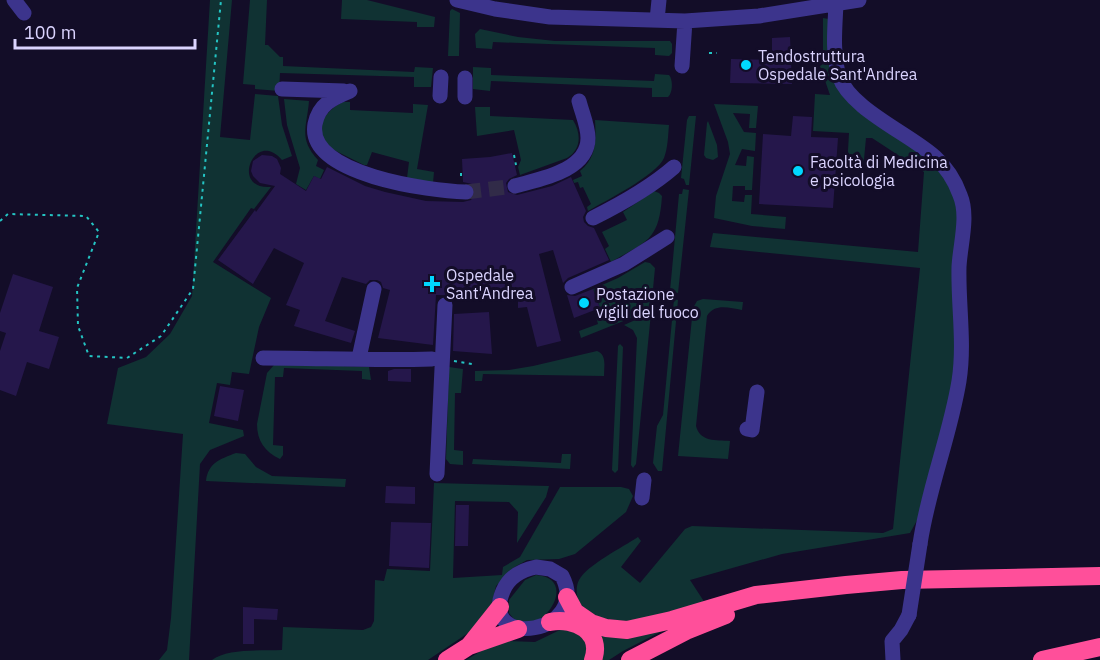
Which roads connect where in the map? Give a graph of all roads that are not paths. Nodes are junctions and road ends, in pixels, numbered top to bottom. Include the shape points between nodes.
1 (14, 0) edge
2 (458, 0) edge
3 (659, 0) edge
4 (859, 0) edge
5 (836, 4) junction
6 (24, 13) dead end
7 (657, 20) junction
8 (685, 21) junction
9 (682, 66) dead end
10 (441, 77) dead end
11 (465, 78) dead end
12 (282, 89) dead end
13 (440, 96) dead end
14 (465, 97) dead end
15 (579, 101) dead end
16 (674, 167) dead end
17 (515, 186) tunnel mouth
18 (466, 192) tunnel mouth
19 (593, 218) dead end
20 (667, 237) dead end
21 (572, 287) dead end
22 (374, 288) dead end
23 (445, 305) dead end
24 (263, 358) dead end
25 (359, 358) junction
26 (432, 359) dead end
27 (757, 392) dead end
28 (747, 429) dead end
29 (437, 474) dead end
30 (644, 480) dead end
31 (642, 498) dead end
32 (1100, 576) edge
33 (814, 589) junction
34 (567, 597) junction
35 (500, 607) junction
36 (550, 622) junction
37 (518, 629) junction
38 (469, 646) junction
39 (1100, 647) edge
40 (892, 654) edge
41 (447, 660) edge
42 (593, 660) edge
43 (630, 660) edge
44 (1042, 660) edge

1 - 6 street
2 - 7 street via 550,17
3 - 7 street
4 - 5 street
5 - 8 street via 759,16
5 - 40 street, bridge via 836,61 844,86 866,108 934,156 962,198 960,378 923,521 909,615 892,641
7 - 8 street
8 - 9 street
10 - 13 street
11 - 14 street
12 - 18 street via 350,91 331,99 319,113 315,128 315,137 323,150 340,162 385,180
15 - 17 street via 588,136 583,157 571,166
16 - 19 street
20 - 21 street via 624,264
22 - 25 street
23 - 29 street
24 - 25 street
25 - 26 street
27 - 28 street via 752,430
30 - 31 street
32 - 33 highway via 902,580
33 - 34 highway via 756,595 627,630 591,623 575,612
33 - 43 highway via 731,612
34 - 35 street via 562,576 536,567 521,571 508,582
34 - 36 street via 561,612
35 - 37 street via 507,622
35 - 38 highway
36 - 37 street via 538,628
36 - 42 highway via 573,622 586,630 594,641
37 - 38 highway
38 - 41 highway
39 - 44 highway

